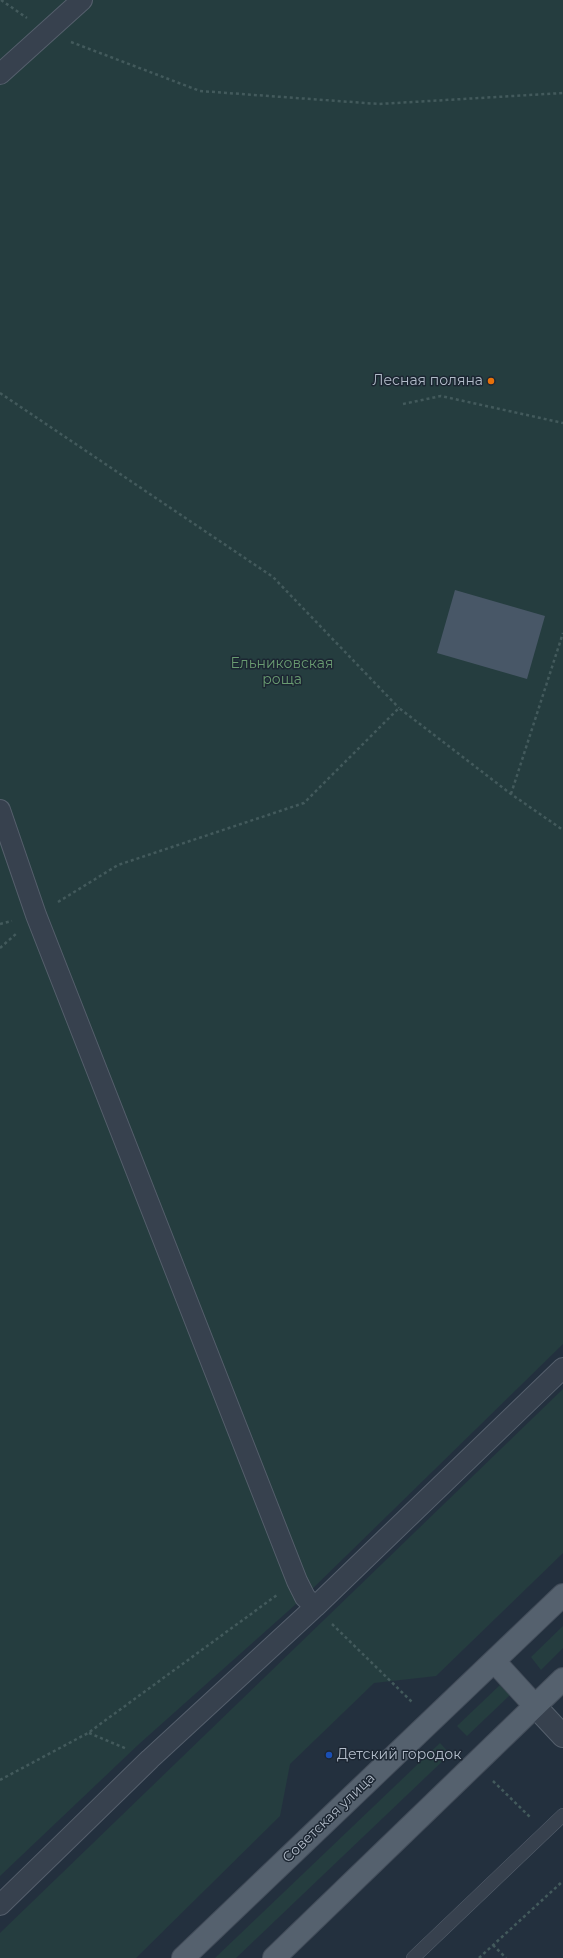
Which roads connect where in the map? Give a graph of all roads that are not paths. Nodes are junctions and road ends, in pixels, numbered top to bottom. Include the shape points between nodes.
1 (82, 0) edge
2 (0, 74) edge
3 (0, 810) edge
4 (563, 1368) edge
5 (563, 1595) edge
6 (315, 1607) junction
7 (494, 1661) junction
8 (563, 1679) edge
9 (535, 1706) junction
10 (563, 1736) edge
11 (563, 1816) edge
12 (0, 1905) edge
13 (183, 1958) edge
14 (274, 1958) edge
15 (413, 1958) edge

1 - 2 street
3 - 6 street via 36,915 297,1581
4 - 6 street
5 - 7 main road, Советская улица
6 - 12 street via 150,1759
7 - 9 main road
7 - 13 main road, Советская улица
8 - 9 main road
9 - 10 street
9 - 14 main road
11 - 15 lane

